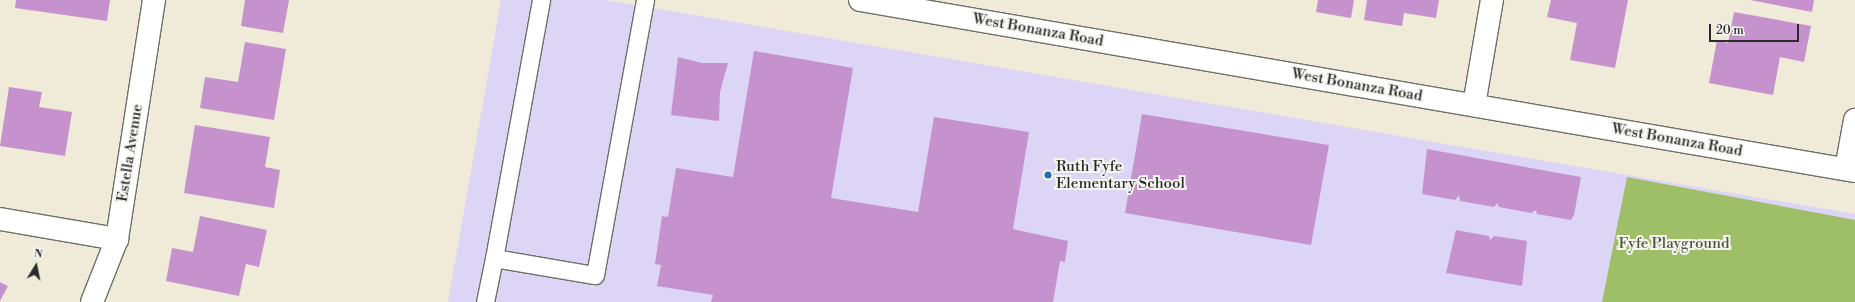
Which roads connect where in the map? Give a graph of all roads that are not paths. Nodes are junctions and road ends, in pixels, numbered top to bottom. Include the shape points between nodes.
1 (154, 0) edge
2 (541, 0) edge
3 (645, 0) edge
4 (860, 0) edge
5 (1492, 0) edge
6 (1474, 105) junction
7 (1855, 120) edge
8 (1850, 170) edge
9 (0, 219) edge
10 (117, 239) junction
11 (494, 258) junction
12 (92, 302) edge
13 (485, 302) edge

1 - 10 street, Estella Avenue
2 - 11 lane
3 - 11 lane via 595,275
4 - 6 street, West Bonanza Road
5 - 6 street
6 - 8 street, West Bonanza Road
7 - 8 street
9 - 10 street
10 - 12 street, Estella Avenue
11 - 13 lane

